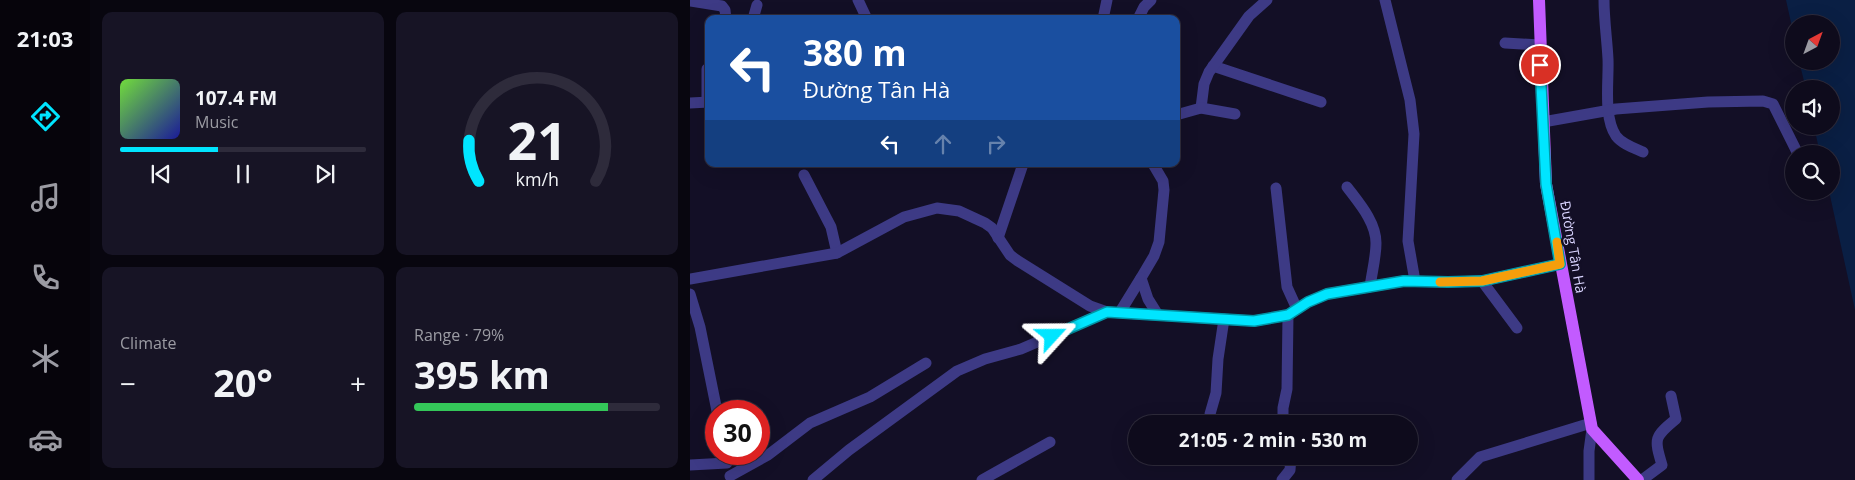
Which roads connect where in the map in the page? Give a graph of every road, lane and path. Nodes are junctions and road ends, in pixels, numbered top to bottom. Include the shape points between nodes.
1 (858, 0) edge
2 (1107, 0) edge
3 (1151, 0) edge
4 (1267, 0) edge
5 (1385, 0) edge
6 (1539, 0) edge
7 (1604, 0) edge
8 (690, 1) edge
9 (757, 5) dead end
10 (726, 15) edge
11 (754, 15) edge
12 (865, 15) edge
13 (1104, 15) edge
14 (1140, 15) edge
15 (1505, 43) dead end
16 (1539, 45) junction
17 (1213, 66) junction
18 (705, 102) edge
19 (1321, 102) dead end
20 (690, 103) edge
21 (1201, 108) junction
22 (1608, 110) junction
23 (1235, 114) dead end
24 (1180, 115) edge
25 (1543, 122) junction
26 (1794, 145) edge
27 (1643, 152) dead end
28 (1021, 167) edge
29 (1155, 167) edge
30 (804, 176) dead end
31 (1347, 187) dead end
32 (1276, 188) dead end
33 (998, 238) junction
34 (838, 253) junction
35 (1560, 264) junction
36 (1141, 278) junction
37 (690, 279) edge
38 (1415, 280) junction
39 (1482, 281) junction
40 (1370, 287) junction
41 (690, 294) edge
42 (1107, 312) junction
43 (1120, 312) junction
44 (1292, 312) junction
45 (1158, 315) junction
46 (1224, 319) junction
47 (1517, 328) dead end
48 (926, 363) dead end
49 (1670, 396) dead end
50 (715, 400) edge
51 (1210, 414) dead end
52 (1283, 415) edge
53 (1591, 426) junction
54 (1050, 442) dead end
55 (705, 462) edge
56 (690, 465) edge
57 (727, 465) edge
58 (1291, 465) edge
59 (730, 478) edge
60 (984, 479) edge
61 (814, 480) edge
62 (1282, 480) edge
63 (1457, 480) edge
64 (1589, 480) edge
65 (1638, 480) edge
66 (1642, 480) edge

1 - 12 street
2 - 13 street
3 - 14 street
4 - 17 street via 1249,16
5 - 38 street via 1410,100 1414,134 1408,241
6 - 16 main road, Đường Tân Hà
7 - 22 street
8 - 10 street via 722,6
9 - 11 street
15 - 16 street
16 - 25 main road, Đường Tân Hà
17 - 19 street
17 - 21 street via 1204,84
18 - 20 street
21 - 23 street
21 - 24 street
22 - 25 street
22 - 26 street via 1763,101 1776,108
22 - 27 street via 1615,134
25 - 35 main road, Đường Tân Hà via 1546,184
28 - 33 street
29 - 36 street via 1164,190 1159,242
30 - 34 street via 831,227
31 - 40 street via 1374,231 1376,242
32 - 44 street
33 - 34 street via 985,223 959,211 937,208 904,217
33 - 42 street via 1018,261 1090,306
34 - 37 street
35 - 39 street
35 - 53 main road, Đường Tân Hà
36 - 43 street
36 - 45 street
38 - 39 street
38 - 40 street
39 - 47 street
40 - 44 street via 1317,297
41 - 50 street
42 - 43 street
42 - 61 street via 1021,349 957,371 857,444
43 - 45 street
44 - 46 street via 1254,321
44 - 52 street
45 - 46 street
46 - 51 street via 1216,393
48 - 59 street via 870,397 810,423 768,455
49 - 66 street via 1676,419 1661,431 1656,444 1662,465
53 - 63 street via 1480,457
53 - 64 street
53 - 65 main road
54 - 60 street
55 - 56 street
57 - 59 street
58 - 62 street

